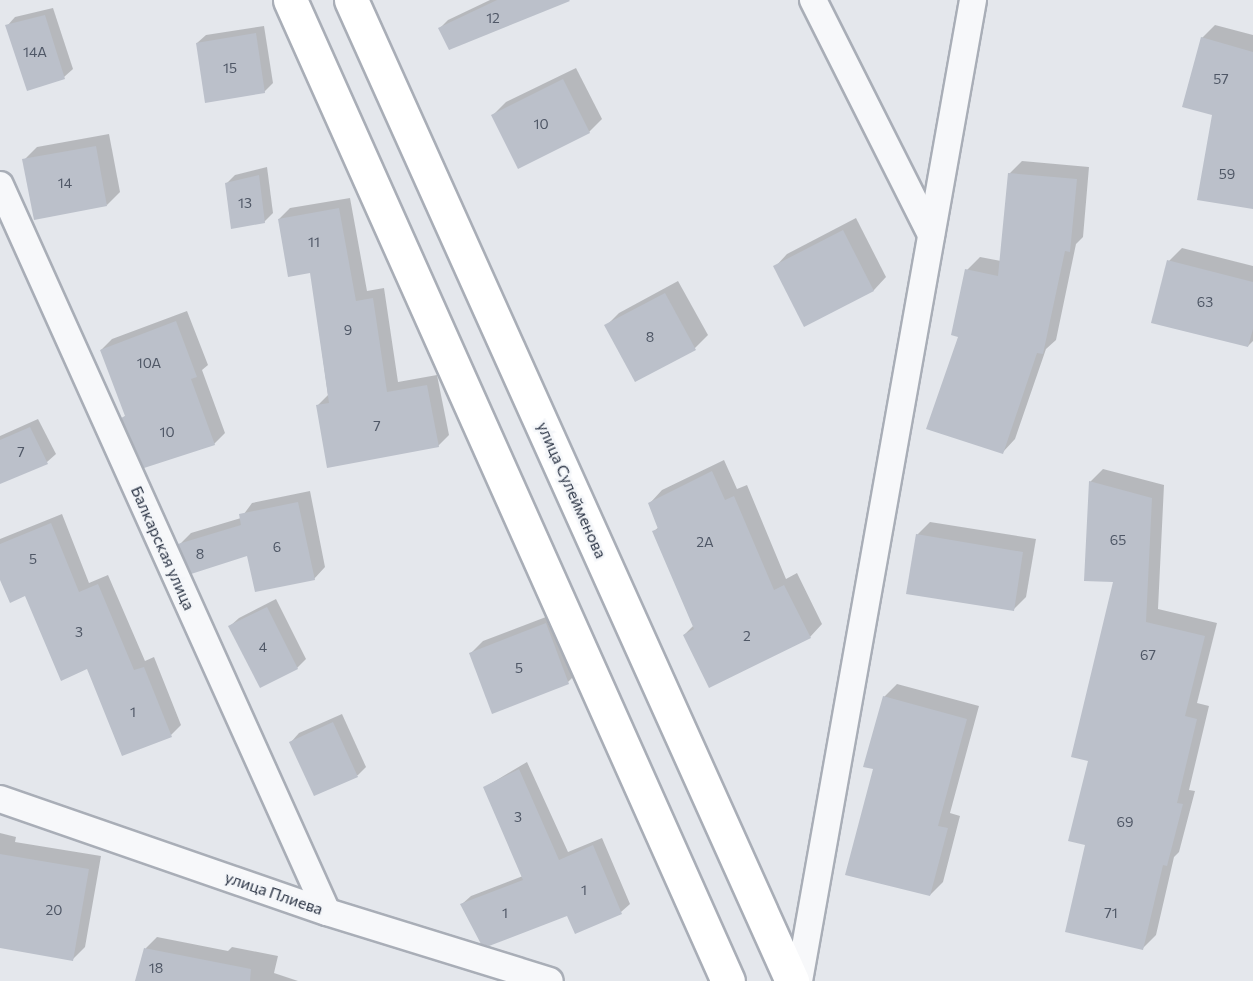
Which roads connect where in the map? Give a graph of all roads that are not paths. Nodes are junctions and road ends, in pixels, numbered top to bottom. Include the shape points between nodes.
1 (290, 0) edge
2 (351, 0) edge
3 (813, 0) edge
4 (973, 0) edge
5 (0, 185) edge
6 (931, 235) junction
7 (0, 799) edge
8 (327, 912) junction
9 (550, 981) edge
10 (728, 981) edge
11 (792, 981) edge
12 (799, 981) edge

1 - 10 main road
2 - 11 main road, улица Сулейменова
3 - 6 street
4 - 6 street
5 - 8 street, Балкарская улица
6 - 12 street
7 - 8 street, улица Плиева
8 - 9 street, улица Плиева

